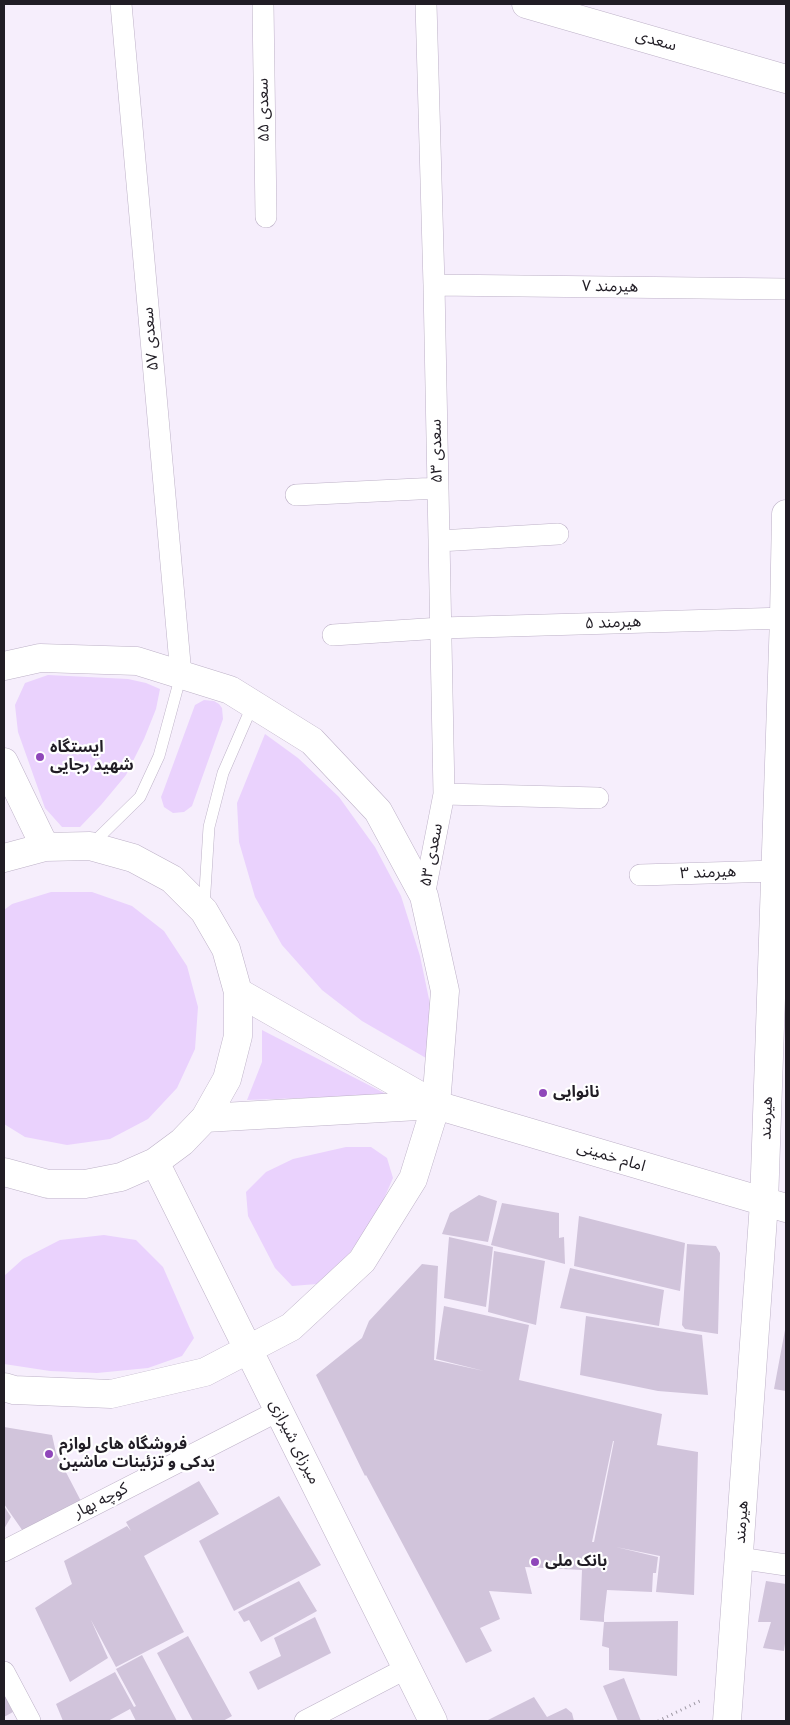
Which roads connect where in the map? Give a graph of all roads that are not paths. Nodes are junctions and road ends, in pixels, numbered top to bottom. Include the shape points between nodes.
1 (121, 4) edge
2 (263, 4) edge
3 (426, 4) edge
4 (526, 4) edge
5 (786, 79) edge
6 (266, 217) dead end
7 (434, 286) junction
8 (786, 289) edge
9 (438, 488) junction
10 (296, 495) dead end
11 (786, 514) edge
12 (558, 534) dead end
13 (439, 541) junction
14 (785, 618) edge
15 (441, 628) junction
16 (333, 635) dead end
17 (4, 666) edge
18 (181, 675) junction
19 (253, 704) junction
20 (6, 767) edge
21 (444, 794) junction
22 (4, 798) edge
23 (598, 798) dead end
24 (90, 846) junction
25 (46, 847) junction
26 (4, 858) edge
27 (776, 871) junction
28 (640, 875) dead end
29 (424, 896) junction
30 (204, 911) junction
31 (238, 992) junction
32 (779, 1007) edge
33 (436, 1105) junction
34 (205, 1118) junction
35 (156, 1162) junction
36 (4, 1172) edge
37 (775, 1206) edge
38 (248, 1350) junction
39 (4, 1387) edge
40 (278, 1411) junction
41 (4, 1550) edge
42 (739, 1558) junction
43 (786, 1565) edge
44 (407, 1668) junction
45 (4, 1672) edge
46 (30, 1721) edge
47 (305, 1721) edge
48 (433, 1721) edge
49 (727, 1721) edge

1 - 18 street, سعدی ۵۷
2 - 6 street, سعدی ۵۵
3 - 7 street, سعدی ۵۳
4 - 5 main road, سعدی
7 - 8 street, هیرمند ۷
7 - 9 street, سعدی ۵۳
9 - 10 street
9 - 13 street, سعدی ۵۳
11 - 14 main road, هیرمند
12 - 13 street
13 - 15 street, سعدی ۵۳
14 - 15 street, هیرمند ۵
14 - 27 main road, هیرمند
15 - 16 street, هیرمند ۵
15 - 21 street, سعدی ۵۳
17 - 18 main road via 40,658 137,661
18 - 19 main road via 230,690
18 - 24 lane via 159,756 140,797
19 - 29 main road via 312,740 378,811
19 - 30 lane via 224,773 209,827
20 - 22 main road via 8,789
20 - 25 main road
21 - 23 street
21 - 29 street, سعدی ۵۳
24 - 25 main road
24 - 30 main road via 133,858 172,880
25 - 26 main road
27 - 28 street, هیرمند ۳
27 - 32 main road, هیرمند
29 - 33 main road via 445,991
30 - 31 main road via 226,949
31 - 33 main road, امام خمینی
31 - 34 main road via 238,1036 227,1079
32 - 37 main road, هیرمند
33 - 34 main road, امام خمینی
33 - 37 main road, امام خمینی
33 - 38 main road via 414,1180 362,1261 291,1327
34 - 35 main road
35 - 36 main road via 121,1177 85,1184 48,1184
35 - 38 main road, میرزای شیرازی
37 - 42 main road, هیرمند
38 - 39 main road via 205,1372 111,1394
38 - 40 main road, میرزای شیرازی
40 - 41 street, کوچه بهار
40 - 44 main road, میرزای شیرازی
42 - 43 street
42 - 49 main road, هیرمند
44 - 47 street
44 - 48 main road, میرزای شیرازی
45 - 46 street

